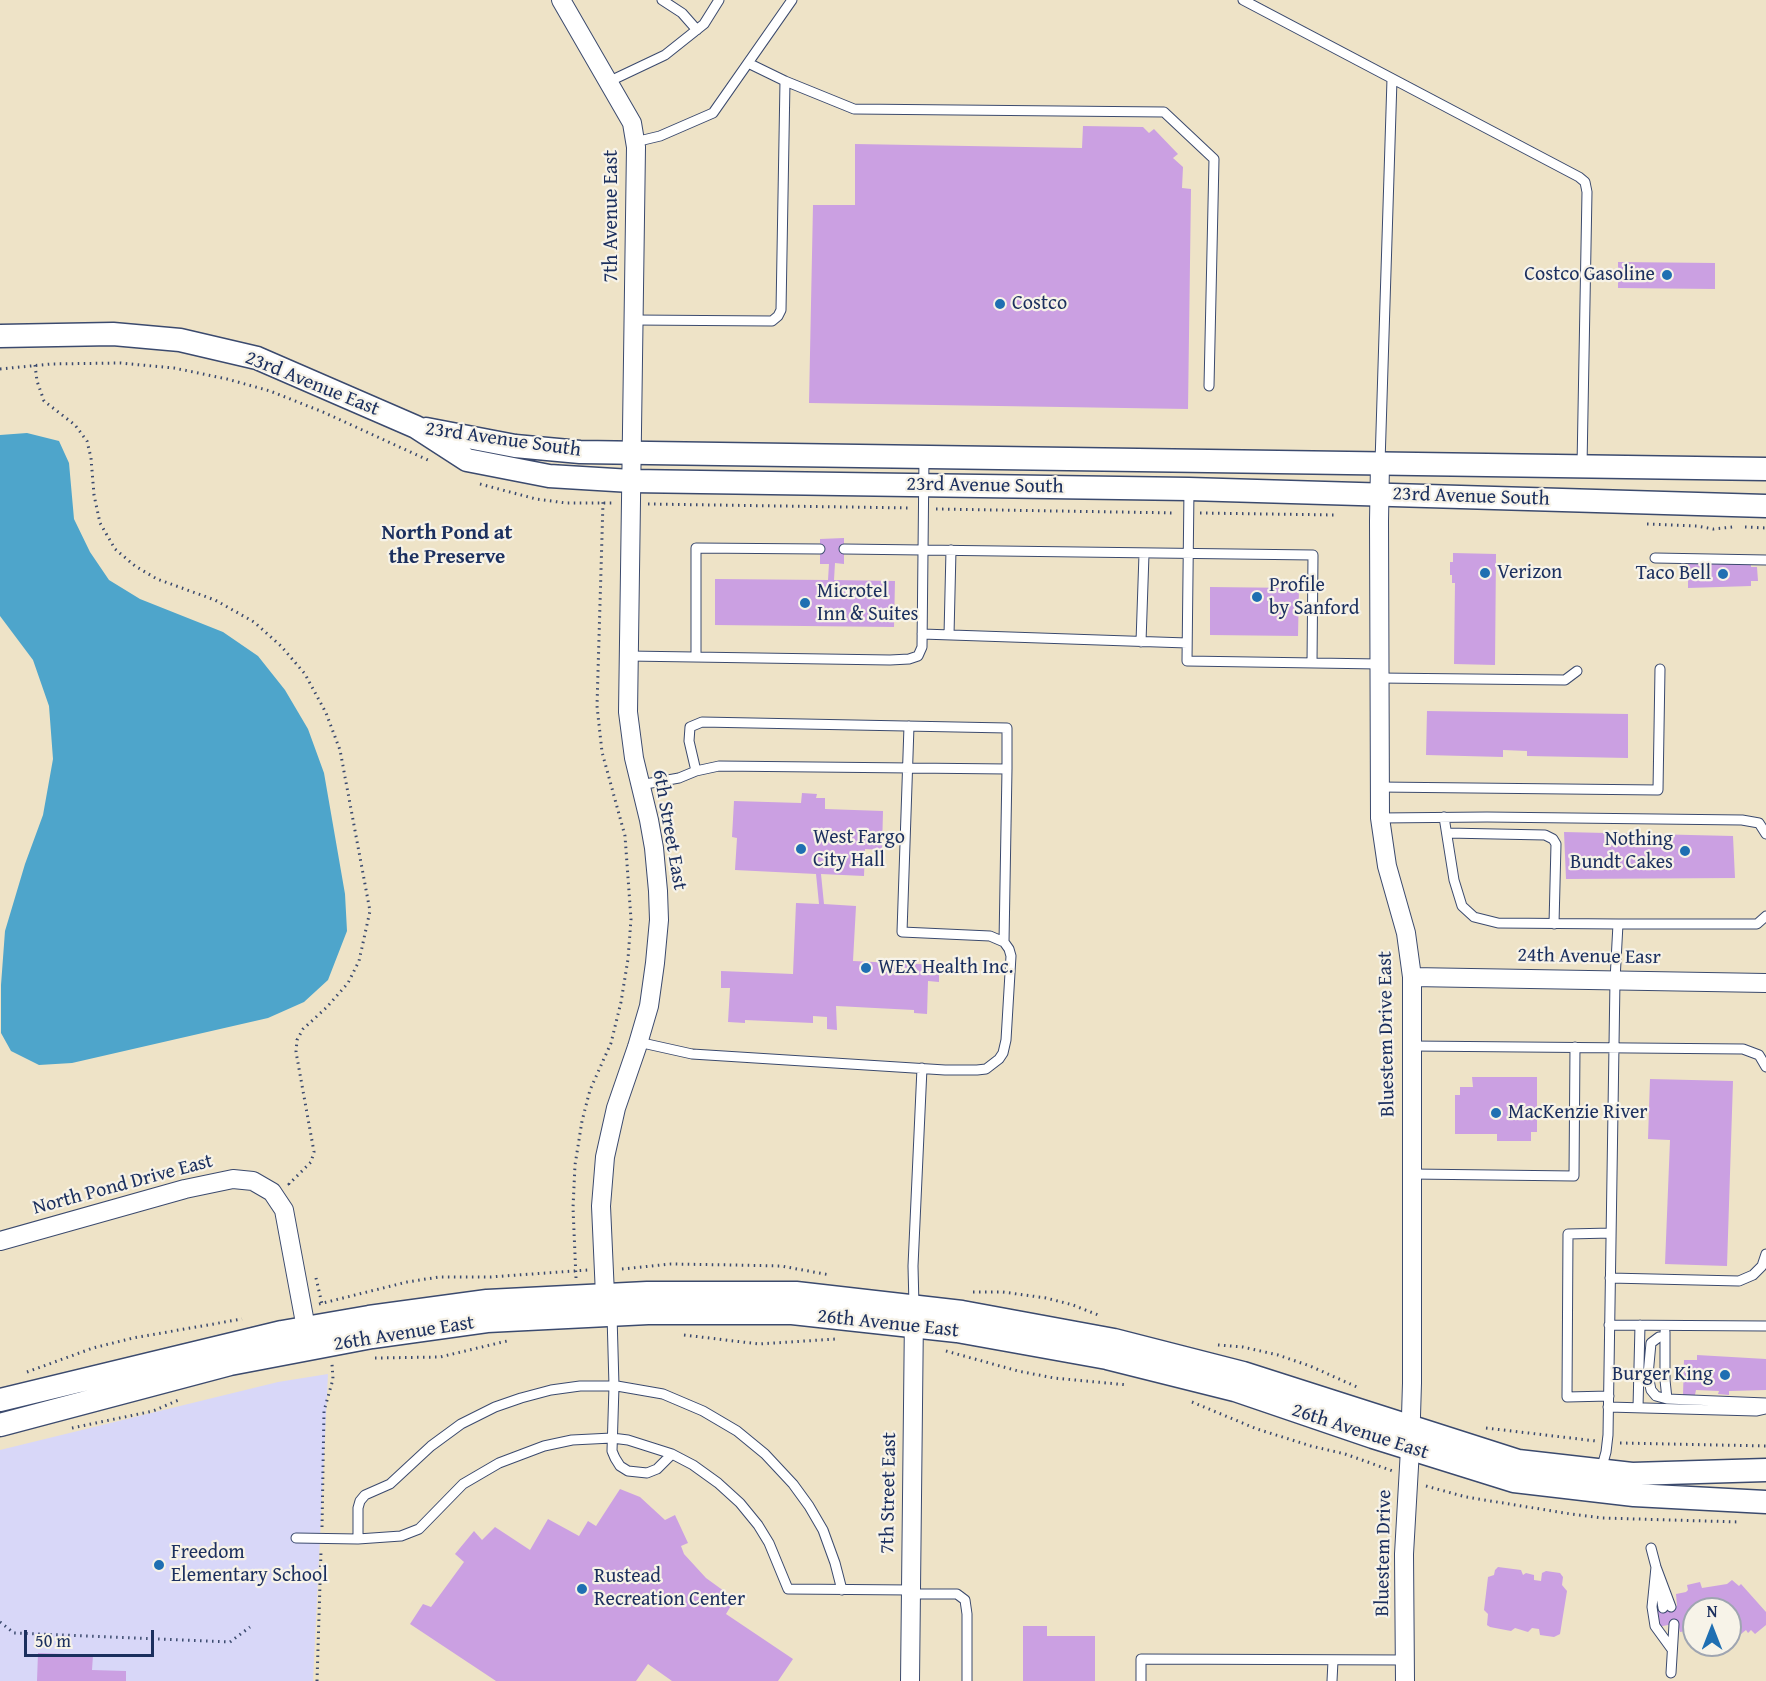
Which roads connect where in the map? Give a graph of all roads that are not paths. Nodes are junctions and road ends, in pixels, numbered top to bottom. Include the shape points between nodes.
1 (561, 0) edge
2 (663, 0) edge
3 (719, 0) edge
4 (792, 0) edge
5 (1243, 0) edge
6 (697, 30) junction
7 (748, 63) junction
8 (1392, 79) junction
9 (785, 81) junction
10 (608, 82) junction
11 (635, 142) junction
12 (634, 320) junction
13 (0, 336) edge
14 (28, 336) junction
15 (0, 344) edge
16 (1209, 386) dead end
17 (416, 427) junction
18 (633, 453) junction
19 (924, 457) junction
20 (1380, 463) junction
21 (1581, 466) junction
22 (1766, 469) edge
23 (631, 482) junction
24 (925, 486) junction
25 (1189, 489) junction
26 (1379, 495) junction
27 (1766, 506) edge
28 (820, 549) dead end
29 (844, 549) dead end
30 (924, 550) junction
31 (951, 550) junction
32 (1144, 554) junction
33 (1188, 554) junction
34 (1655, 558) dead end
35 (1766, 560) edge
36 (922, 634) junction
37 (949, 635) junction
38 (1141, 642) junction
39 (1187, 643) junction
40 (628, 656) junction
41 (696, 657) junction
42 (1312, 663) junction
43 (1660, 669) dead end
44 (1379, 671) junction
45 (1577, 671) dead end
46 (909, 726) junction
47 (907, 767) junction
48 (1007, 768) junction
49 (696, 771) junction
50 (640, 785) junction
51 (1379, 787) junction
52 (1444, 817) junction
53 (1380, 818) junction
54 (1447, 833) junction
55 (1766, 834) edge
56 (1766, 916) edge
57 (1554, 924) junction
58 (1618, 924) junction
59 (1004, 942) junction
60 (1412, 977) junction
61 (1615, 980) junction
62 (1766, 983) edge
63 (639, 1042) junction
64 (1412, 1046) junction
65 (1575, 1047) junction
66 (1614, 1047) junction
67 (1766, 1066) edge
68 (922, 1068) junction
69 (1412, 1174) junction
70 (1611, 1233) junction
71 (0, 1241) edge
72 (1766, 1254) edge
73 (1610, 1278) junction
74 (608, 1305) junction
75 (914, 1316) junction
76 (1610, 1325) junction
77 (1640, 1325) junction
78 (1665, 1325) junction
79 (1766, 1326) edge
80 (1665, 1337) junction
81 (308, 1339) junction
82 (614, 1386) junction
83 (1609, 1396) junction
84 (1667, 1399) junction
85 (0, 1401) edge
86 (1766, 1403) edge
87 (1608, 1407) junction
88 (1638, 1408) junction
89 (1766, 1409) edge
90 (0, 1425) edge
91 (612, 1438) junction
92 (1411, 1438) junction
93 (672, 1454) junction
94 (1601, 1470) junction
95 (1766, 1470) edge
96 (1766, 1502) edge
97 (296, 1538) dead end
98 (358, 1539) junction
99 (1651, 1548) dead end
100 (1656, 1567) junction
101 (842, 1590) junction
102 (910, 1592) junction
103 (1667, 1608) dead end
104 (1670, 1624) dead end
105 (1671, 1648) junction
106 (1405, 1660) junction
107 (1333, 1661) junction
108 (1671, 1673) dead end
109 (910, 1681) edge
110 (967, 1681) edge
111 (1141, 1681) edge
112 (1332, 1681) edge
113 (1405, 1681) edge

1 - 10 street, 7th Avenue East
2 - 6 lane
3 - 6 lane
4 - 7 lane
5 - 8 lane
6 - 10 lane via 665,55
7 - 9 lane
7 - 11 lane via 713,113 660,136
8 - 20 lane
8 - 21 lane via 1585,182
9 - 12 lane via 778,316 772,321
9 - 16 lane via 854,109 1164,112 1214,159
10 - 11 street, 7th Avenue East via 632,123
11 - 12 street, 7th Avenue East
12 - 18 street, 7th Avenue East
13 - 14 street, 23rd Avenue East
14 - 15 street, 23rd Avenue East
14 - 17 street, 23rd Avenue East via 113,334 180,340 257,358
17 - 18 street, 23rd Avenue South via 515,446
17 - 23 street, 23rd Avenue South via 467,460 549,477
18 - 19 street, 23rd Avenue South
18 - 23 street, 6th Street East
19 - 20 street, 23rd Avenue South
19 - 24 lane
20 - 21 street, 23rd Avenue South
20 - 26 street, Bluestem Drive East
21 - 22 street, 23rd Avenue South
23 - 24 street, 23rd Avenue South
23 - 40 street, 6th Street East
24 - 25 street, 23rd Avenue South
24 - 30 lane
25 - 26 street, 23rd Avenue South
25 - 33 lane
26 - 27 street, 23rd Avenue South
26 - 44 street, Bluestem Drive East
28 - 41 lane via 696,548
29 - 30 lane
30 - 31 lane
30 - 36 lane
31 - 32 lane
31 - 37 lane
32 - 33 lane
32 - 38 lane
33 - 39 lane
33 - 42 lane via 1313,555
34 - 35 lane
36 - 37 lane
36 - 41 lane via 918,656 909,659
37 - 38 lane
38 - 39 lane
39 - 42 lane via 1187,661
40 - 41 lane
40 - 50 street, 6th Street East via 630,735
42 - 44 lane
43 - 51 lane via 1658,790
44 - 45 lane via 1565,680
44 - 51 street, Bluestem Drive East
46 - 47 lane
46 - 48 lane via 1006,728
46 - 49 lane via 702,722 690,727
47 - 48 lane
47 - 49 lane via 719,766
47 - 59 lane via 902,932 990,936
48 - 59 lane
49 - 50 lane
50 - 63 street, 6th Street East via 654,848 659,920 649,1006
51 - 53 street, Bluestem Drive East
52 - 53 lane
52 - 54 lane
52 - 55 lane via 1742,820 1759,824
53 - 60 street, Bluestem Drive East
54 - 57 lane via 1462,906 1474,917 1498,923
54 - 57 lane via 1545,835 1553,839
56 - 58 lane via 1757,924
57 - 58 lane
58 - 61 lane
59 - 68 lane via 1011,956 1003,1053 986,1069
60 - 61 street, 24th Avenue Easr
60 - 64 street, Bluestem Drive East
61 - 62 street, 24th Avenue Easr
61 - 66 lane
63 - 68 lane via 692,1054
63 - 74 street, 6th Street East via 616,1108 605,1156 601,1206
64 - 65 lane
64 - 69 street, Bluestem Drive East
65 - 66 lane
65 - 69 lane via 1574,1176
66 - 67 lane via 1743,1049 1759,1055
66 - 70 lane
68 - 75 lane
69 - 92 street, Bluestem Drive East
70 - 73 lane
70 - 83 lane via 1568,1234 1567,1397
71 - 81 street, North Pond Drive East via 185,1189 233,1179 253,1181 272,1192 284,1210
72 - 73 lane via 1753,1275 1739,1281
73 - 76 lane
74 - 75 street, 26th Avenue East via 647,1293 796,1293
74 - 81 street, 26th Avenue East via 487,1300 369,1317
74 - 82 lane
75 - 92 street, 26th Avenue East via 962,1312 1114,1340 1243,1373
75 - 102 street, 7th Street East
76 - 77 lane
76 - 83 lane
77 - 78 lane
77 - 88 lane
78 - 79 lane
78 - 80 lane
80 - 84 lane
80 - 84 lane via 1651,1343 1648,1375 1651,1390
81 - 85 street, 26th Avenue East via 282,1332
81 - 90 street, 26th Avenue East via 230,1364
82 - 91 lane
82 - 98 lane via 551,1390 495,1407 461,1424 390,1484 365,1495 358,1508
82 - 101 lane via 663,1394 703,1411 765,1454 814,1514
83 - 87 lane
84 - 86 lane
87 - 88 lane
87 - 94 lane via 1608,1442
88 - 89 lane
91 - 93 lane
91 - 93 lane via 615,1458 627,1471 647,1473
91 - 98 lane via 572,1440 522,1453 464,1484 409,1533 393,1538
92 - 94 street, 26th Avenue East via 1518,1461
92 - 96 street, 26th Avenue East via 1514,1481 1634,1495
92 - 106 street, Bluestem Drive via 1404,1554
93 - 101 lane via 701,1471 740,1503 769,1543 788,1589
94 - 95 street, 26th Avenue East via 1632,1474
97 - 98 lane
99 - 100 lane
100 - 103 lane
100 - 105 lane via 1652,1607 1655,1626
101 - 102 lane
102 - 109 street, 7th Street East
102 - 110 lane via 957,1594 965,1600
104 - 105 lane
105 - 108 lane
106 - 107 lane
106 - 113 street, Bluestem Drive
107 - 111 lane via 1141,1659
107 - 112 lane

